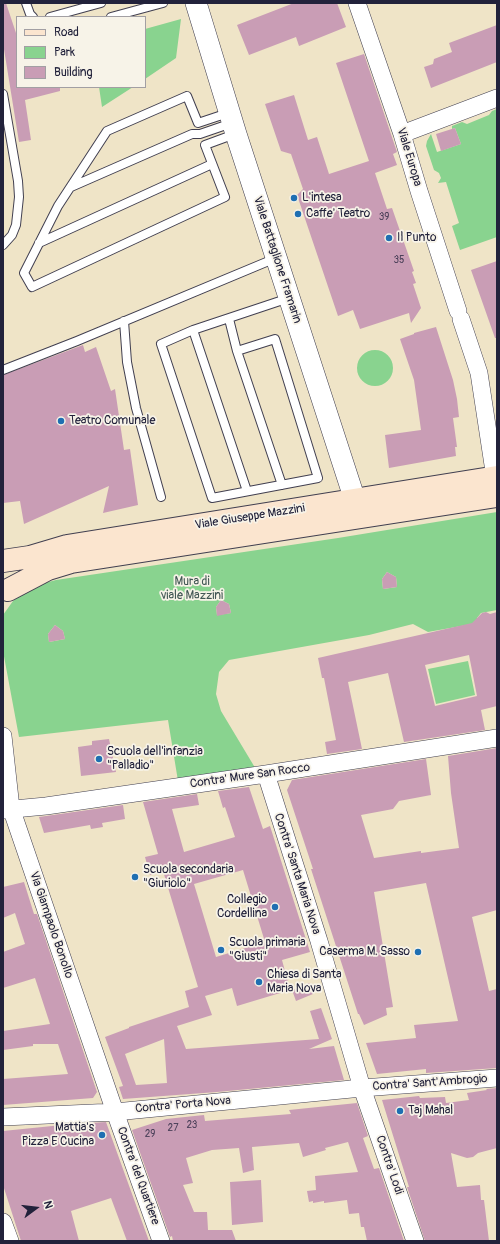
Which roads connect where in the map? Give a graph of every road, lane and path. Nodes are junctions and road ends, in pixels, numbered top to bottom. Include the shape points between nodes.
1 (26, 3) edge
2 (101, 3) edge
3 (163, 3) edge
4 (196, 3) edge
5 (357, 3) edge
6 (32, 16) edge
7 (54, 16) edge
8 (115, 16) edge
9 (3, 94) edge
10 (497, 98) edge
11 (233, 123) junction
12 (402, 134) junction
13 (212, 164) junction
14 (71, 187) junction
15 (39, 243) junction
16 (3, 245) edge
17 (276, 258) junction
18 (289, 298) junction
19 (229, 319) junction
20 (124, 321) junction
21 (193, 330) junction
22 (237, 351) junction
23 (3, 370) edge
24 (496, 483) edge
25 (282, 485) junction
26 (247, 491) junction
27 (160, 497) dead end
28 (356, 508) junction
29 (3, 562) edge
30 (5, 594) edge
31 (3, 736) edge
32 (497, 738) edge
33 (266, 774) junction
34 (7, 809) edge
35 (497, 1078) edge
36 (362, 1088) junction
37 (114, 1112) junction
38 (3, 1117) edge
39 (3, 1222) edge
40 (10, 1241) edge
41 (161, 1241) edge
42 (415, 1241) edge

1 - 6 lane
2 - 7 lane
3 - 8 lane
4 - 11 street, Viale Battaglione Framarin
5 - 12 street, Viale Europa
9 - 16 lane via 19,197 16,225 12,235
10 - 12 street
11 - 13 lane via 205,145
11 - 14 lane via 200,134 192,134
11 - 14 lane via 198,123 188,96 107,131
11 - 17 street, Viale Battaglione Framarin
12 - 24 street, Viale Europa via 479,373
13 - 15 lane
13 - 15 lane via 225,197 32,287 24,273
14 - 15 lane
17 - 18 street, Viale Battaglione Framarin
17 - 20 lane
18 - 19 lane
18 - 28 street, Viale Battaglione Framarin
19 - 21 lane
19 - 22 lane
20 - 23 lane
20 - 27 lane via 127,362 136,408
21 - 26 lane
21 - 26 lane via 161,344 212,498
22 - 25 lane
22 - 25 lane via 275,339 318,478
24 - 28 main road, Viale Giuseppe Mazzini
25 - 26 lane
28 - 29 main road, Viale Giuseppe Mazzini via 67,546
28 - 30 main road, Viale Giuseppe Mazzini via 71,562 48,569
29 - 30 main road via 9,576
31 - 34 street, Via Giampaolo Bonollo
32 - 33 street, Contra' Mure San Rocco
33 - 34 street, Contra' Mure San Rocco via 46,806
33 - 36 street, Contra' Santa Maria Nova
34 - 37 street, Via Giampaolo Bonollo
35 - 36 street, Contra' Sant'Ambrogio
36 - 37 street, Contra' Porta Nova
36 - 42 street, Contra' Lodi
37 - 38 street, Contra' Porta Nova
37 - 41 street, Contra' del Quartiere
39 - 40 street

